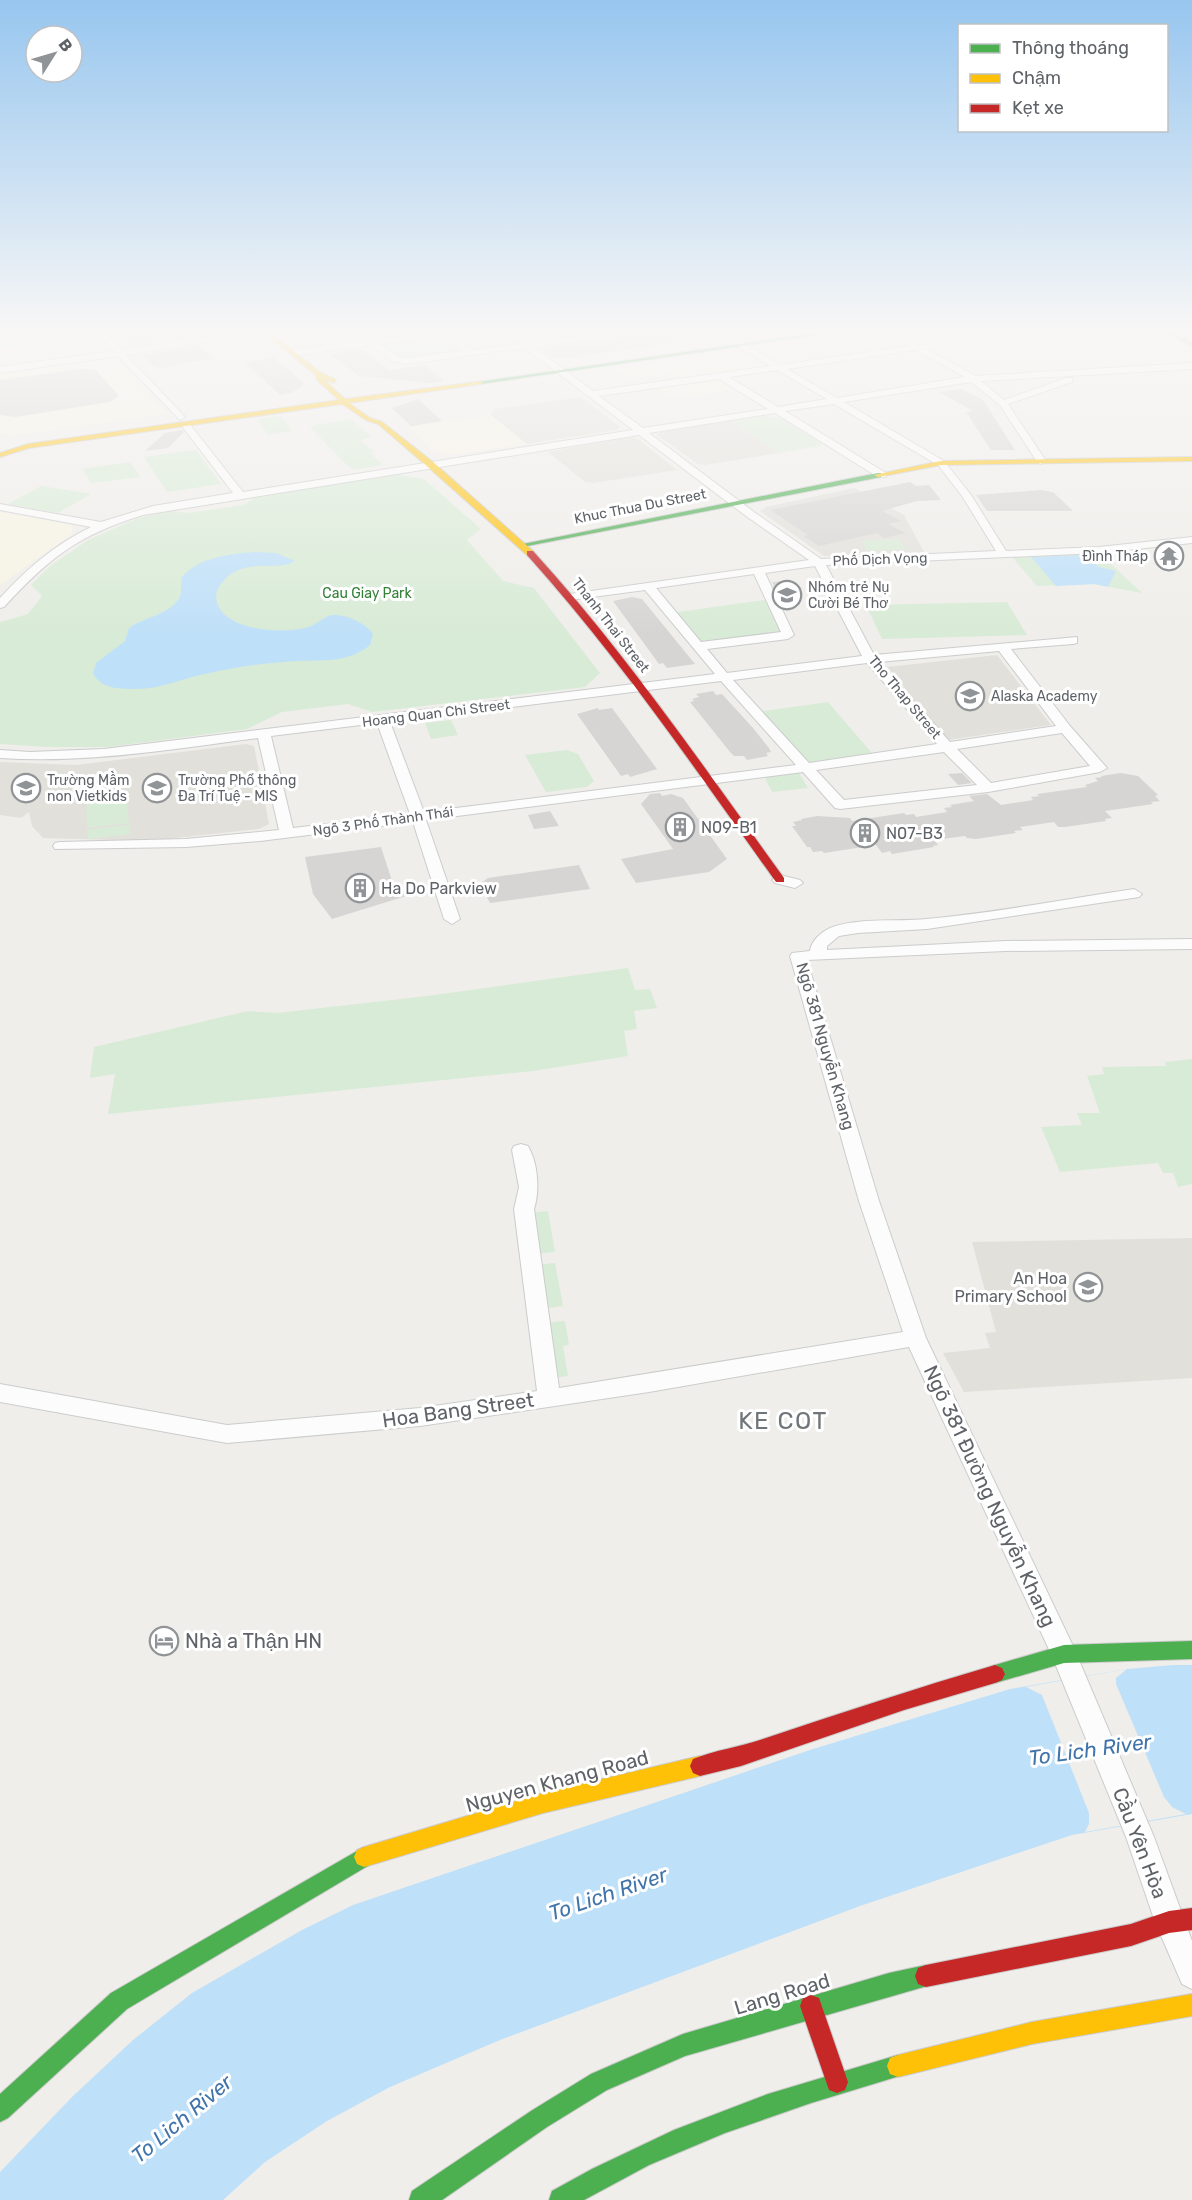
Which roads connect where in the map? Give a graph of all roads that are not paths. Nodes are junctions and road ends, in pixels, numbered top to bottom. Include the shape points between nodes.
1 (110, 431) edge
2 (191, 431) edge
3 (390, 431) edge
4 (641, 431) joint
5 (812, 431) edge
6 (887, 431) edge
7 (1021, 431) edge
8 (0, 442) edge
9 (19, 444) junction
10 (0, 455) edge
11 (1192, 459) edge
12 (1041, 460) junction
13 (941, 463) junction
14 (430, 464) junction
15 (882, 474) junction
16 (239, 494) junction
17 (738, 503) junction
18 (0, 507) edge
19 (104, 526) junction
20 (1192, 540) edge
21 (522, 545) junction
22 (1003, 554) junction
23 (819, 562) junction
24 (758, 570) junction
25 (648, 586) junction
26 (570, 597) junction
27 (2, 601) edge
28 (1073, 640) dead end
29 (699, 646) junction
30 (1002, 646) junction
31 (870, 659) junction
32 (723, 677) junction
33 (639, 687) junction
34 (382, 719) junction
35 (1065, 729) junction
36 (264, 734) junction
37 (947, 747) junction
38 (0, 754) edge
39 (804, 766) junction
40 (704, 779) junction
41 (988, 788) junction
42 (417, 816) junction
43 (287, 833) junction
44 (60, 846) dead end
45 (787, 881) dead end
46 (1134, 894) dead end
47 (452, 919) dead end
48 (1192, 944) edge
49 (818, 955) junction
50 (521, 1150) dead end
51 (915, 1338) junction
52 (0, 1393) edge
53 (549, 1396) junction
54 (1192, 1650) edge
55 (1064, 1654) junction
56 (1074, 1679) joint
57 (1181, 1920) edge
58 (1192, 1974) edge
59 (811, 2006) junction
60 (1192, 2006) edge
61 (837, 2082) junction
62 (0, 2110) edge
63 (420, 2200) edge
64 (561, 2200) edge

1 - 9 main road
2 - 16 street
3 - 14 main road, Thanh Thai Street
4 - 14 street
4 - 17 street, Tho Thap Street
5 - 15 street
6 - 13 street
7 - 12 street
8 - 9 main road
9 - 10 main road
11 - 12 main road, Khuc Thua Du Street
12 - 13 main road, Khuc Thua Du Street
13 - 15 main road, Khuc Thua Du Street
13 - 22 street
14 - 16 street
14 - 21 main road, Thanh Thai Street
15 - 17 main road, Khuc Thua Du Street
16 - 19 street via 146,511
17 - 21 main road, Khuc Thua Du Street
17 - 23 street, Tho Thap Street
18 - 19 street
19 - 27 street via 49,556
20 - 22 street, Phố Dịch Vọng
21 - 26 main road, Thanh Thai Street
22 - 23 street, Phố Dịch Vọng
23 - 24 street, Phố Dịch Vọng
23 - 31 street, Tho Thap Street
24 - 25 street, Phố Dịch Vọng
24 - 29 street via 788,635
25 - 26 street, Phố Dịch Vọng
25 - 29 street
26 - 33 main road, Thanh Thai Street
28 - 30 street, Hoang Quan Chi Street
29 - 32 street
30 - 31 street, Hoang Quan Chi Street
30 - 35 street
31 - 32 street, Hoang Quan Chi Street
31 - 37 street, Tho Thap Street
32 - 33 street, Hoang Quan Chi Street
32 - 39 street
33 - 34 street, Hoang Quan Chi Street
33 - 40 main road, Thanh Thai Street
34 - 36 street, Hoang Quan Chi Street
34 - 42 street
35 - 37 street, Ngõ 3 Phố Thành Thái
35 - 41 street via 1100,768
36 - 38 street, Hoang Quan Chi Street via 104,753
36 - 43 street
37 - 39 street, Ngõ 3 Phố Thành Thái
37 - 41 street, Tho Thap Street
39 - 40 street, Ngõ 3 Phố Thành Thái
39 - 41 street via 840,805
40 - 42 street, Ngõ 3 Phố Thành Thái
40 - 45 main road, Thanh Thai Street
42 - 43 street, Ngõ 3 Phố Thành Thái
42 - 47 street
43 - 44 street, Ngõ 3 Phố Thành Thái via 186,843
46 - 49 street via 938,923 834,932 819,944
48 - 49 street, Ngõ 381 Nguyễn Khang via 1005,946
49 - 51 street, Ngõ 381 Nguyễn Khang via 798,956 869,1201
50 - 53 street via 528,1175 530,1196 524,1209
51 - 53 street, Hoa Bang Street
51 - 55 street, Ngõ 381 Đường Nguyễn Khang
52 - 53 street, Hoa Bang Street via 226,1434 390,1421
54 - 55 main road, Nguyen Khang Road
55 - 56 street, Ngõ 381 Đường Nguyễn Khang
55 - 62 main road, Nguyen Khang Road via 904,1701 741,1756 543,1803 368,1854 119,2001
56 - 57 street, Cầu Yên Hòa via 1134,1824
57 - 58 street, Cầu Yên Hòa
57 - 59 main road, Lang Road via 1131,1935 967,1966
59 - 61 main road
59 - 63 main road, Lang Road via 683,2045 599,2082
60 - 61 main road via 1043,2030
61 - 64 main road via 648,2153

